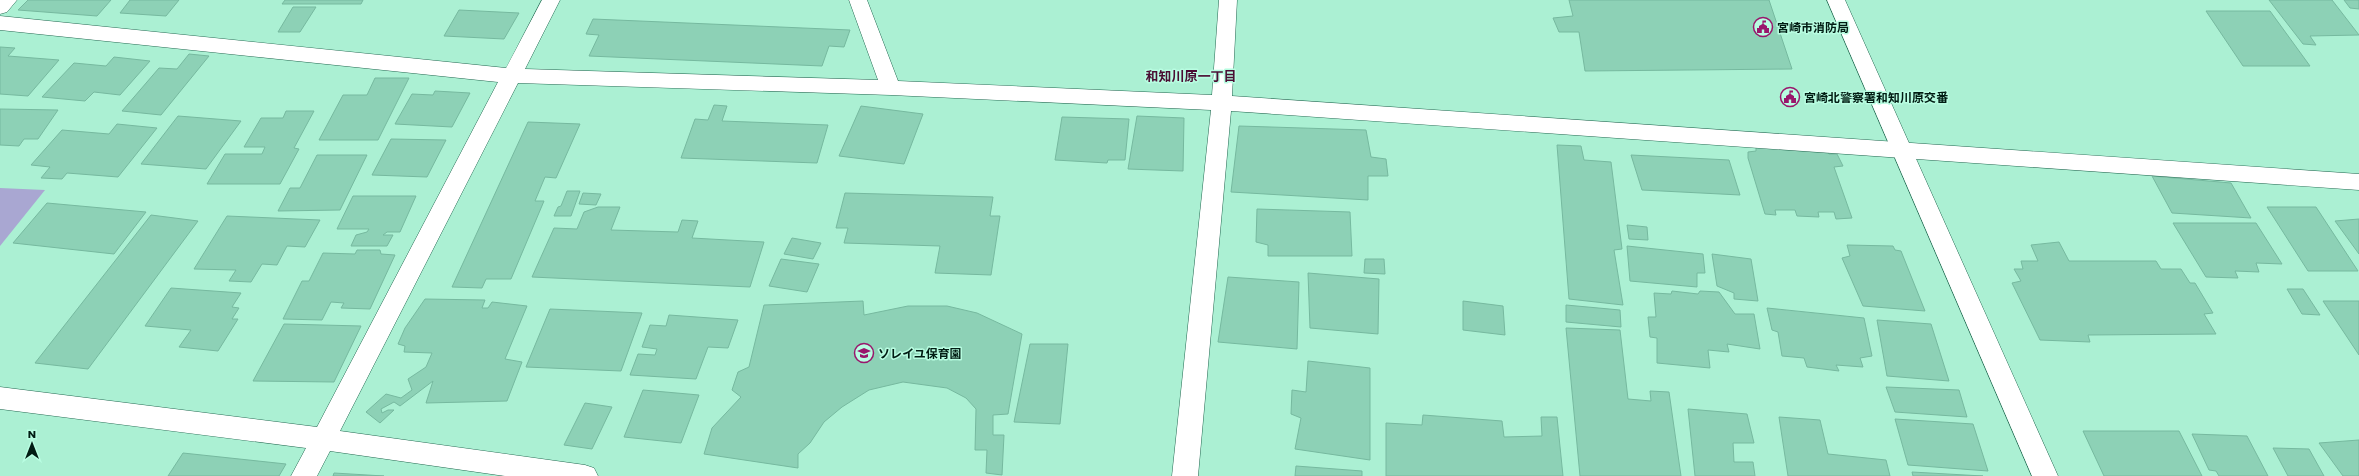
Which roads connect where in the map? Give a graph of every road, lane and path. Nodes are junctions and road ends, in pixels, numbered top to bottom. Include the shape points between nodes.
1 (8, 0) edge
2 (551, 0) edge
3 (858, 0) edge
4 (1228, 0) edge
5 (1836, 0) edge
6 (0, 7) edge
7 (0, 22) edge
8 (511, 76) junction
9 (891, 88) junction
10 (1222, 103) junction
11 (1901, 150) junction
12 (2359, 182) edge
13 (0, 398) edge
14 (322, 439) junction
15 (304, 476) edge
16 (585, 476) edge
17 (1185, 476) edge
18 (2045, 476) edge

1 - 6 street
2 - 8 street
3 - 9 street
4 - 10 street
5 - 11 street
7 - 8 street
8 - 9 street
8 - 14 street
9 - 10 street
10 - 11 street
10 - 17 street
11 - 12 street
11 - 18 street
13 - 14 street
14 - 15 street
14 - 16 street

